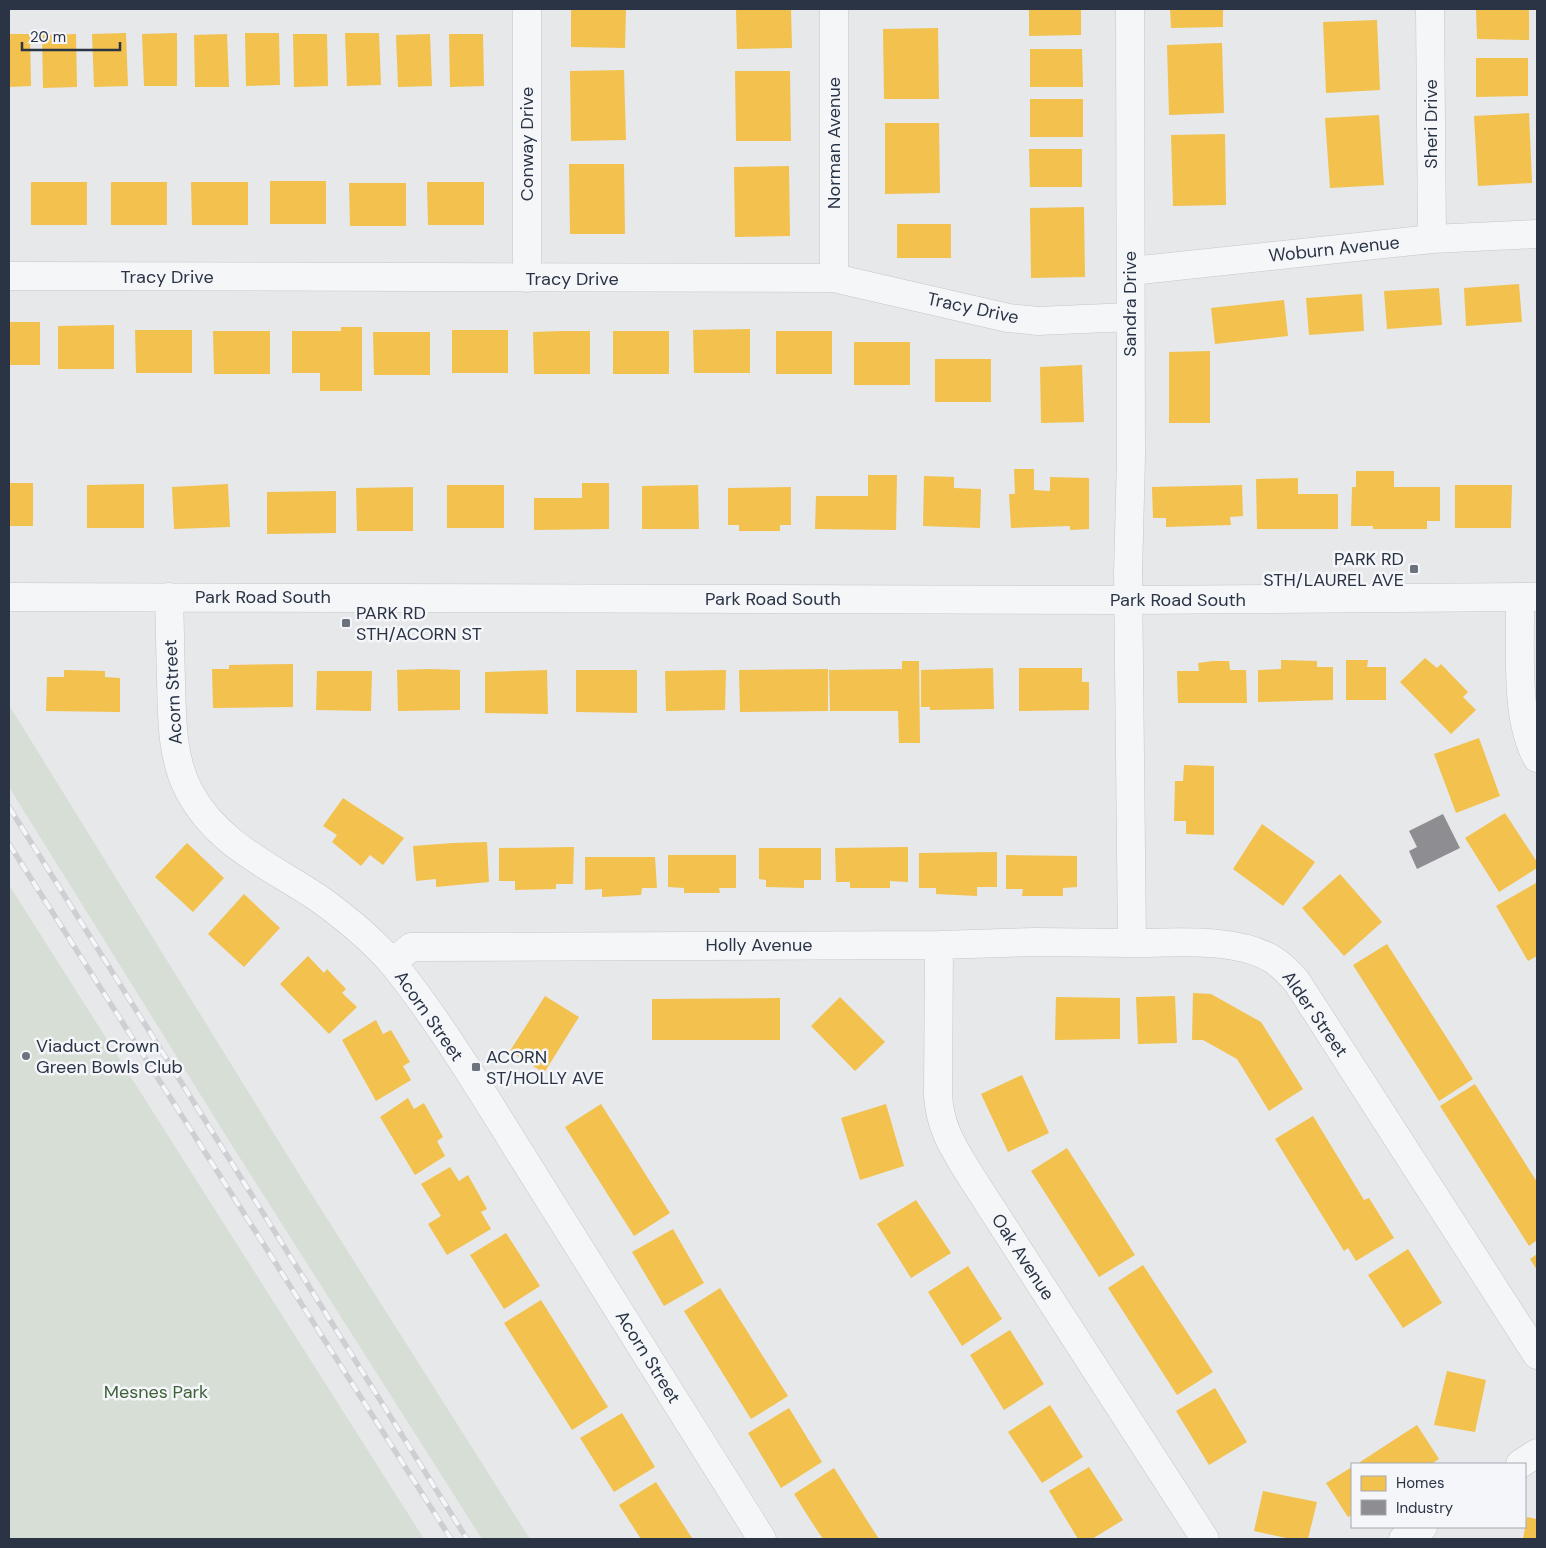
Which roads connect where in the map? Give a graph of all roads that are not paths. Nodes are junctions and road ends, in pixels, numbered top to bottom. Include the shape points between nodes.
1 (528, 9) edge
2 (834, 9) edge
3 (1130, 9) edge
4 (1430, 9) edge
5 (1537, 234) edge
6 (1432, 239) junction
7 (1131, 271) junction
8 (9, 276) edge
9 (527, 278) junction
10 (834, 278) junction
11 (1130, 317) junction
12 (9, 597) edge
13 (169, 597) junction
14 (1529, 597) edge
15 (1129, 600) junction
16 (1537, 758) edge
17 (1132, 943) junction
18 (939, 945) junction
19 (392, 963) junction
20 (1537, 1355) edge
21 (1537, 1453) edge
22 (1522, 1463) edge
23 (1421, 1528) edge
24 (762, 1539) edge
25 (1205, 1539) edge
26 (1403, 1539) edge

1 - 9 street, Conway Drive
2 - 10 street, Norman Avenue
3 - 7 street, Sandra Drive
4 - 6 street, Sheri Drive
5 - 6 street, Woburn Avenue
6 - 7 street, Woburn Avenue
7 - 11 street, Sandra Drive
8 - 9 street, Tracy Drive
9 - 10 street, Tracy Drive
10 - 11 street, Tracy Drive via 1008,318 1038,321
11 - 15 street, Sandra Drive
12 - 13 street, Park Road South
13 - 15 street, Park Road South
13 - 19 street, Acorn Street via 175,749 187,788 196,803 246,854 358,928
14 - 15 street, Park Road South
14 - 16 street via 1521,679 1524,716
15 - 17 street
17 - 18 street, Holly Avenue
17 - 20 street, Alder Street via 1216,944 1258,952 1287,970
18 - 19 street, Holly Avenue via 411,947
18 - 25 street, Oak Avenue via 938,1095 944,1129 970,1175
19 - 24 street, Acorn Street via 430,1012
21 - 22 street
23 - 26 street

